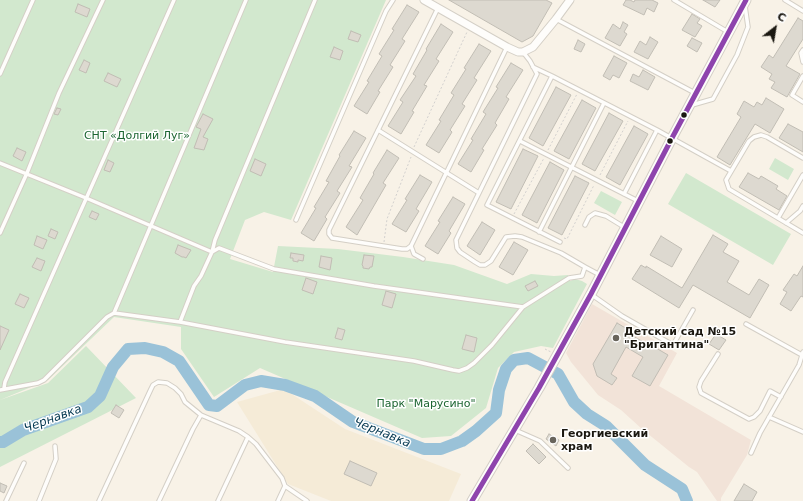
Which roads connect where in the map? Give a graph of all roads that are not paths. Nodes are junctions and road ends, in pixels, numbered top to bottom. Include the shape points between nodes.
1 (33, 0) edge
2 (102, 0) edge
3 (174, 0) edge
4 (246, 0) edge
5 (315, 0) edge
6 (393, 0) edge
7 (570, 0) edge
8 (674, 0) edge
9 (785, 0) edge
10 (426, 1) edge
11 (745, 1) edge
12 (438, 8) junction
13 (803, 11) edge
14 (556, 19) junction
15 (729, 32) junction
16 (506, 47) junction
17 (803, 50) edge
18 (523, 52) junction
19 (803, 62) edge
20 (533, 67) junction
21 (0, 74) edge
22 (552, 76) junction
23 (803, 76) edge
24 (696, 94) junction
25 (803, 102) edge
26 (604, 103) junction
27 (689, 106) junction
28 (378, 130) junction
29 (657, 130) junction
30 (672, 138) junction
31 (520, 141) junction
32 (803, 158) edge
33 (0, 163) edge
34 (571, 167) junction
35 (731, 171) junction
36 (446, 172) junction
37 (27, 173) junction
38 (803, 175) edge
39 (479, 193) junction
40 (624, 194) junction
41 (86, 198) junction
42 (639, 201) junction
43 (803, 206) edge
44 (778, 218) junction
45 (296, 220) dead end
46 (786, 223) junction
47 (150, 225) junction
48 (585, 225) dead end
49 (625, 227) junction
50 (539, 232) junction
51 (0, 233) edge
52 (803, 233) edge
53 (560, 242) dead end
54 (411, 246) junction
55 (212, 252) junction
56 (423, 259) dead end
57 (585, 267) junction
58 (600, 275) junction
59 (590, 294) junction
60 (523, 307) junction
61 (693, 310) dead end
62 (114, 313) junction
63 (180, 322) junction
64 (746, 324) dead end
65 (718, 354) dead end
66 (802, 357) edge
67 (4, 388) junction
68 (0, 390) edge
69 (781, 396) junction
70 (201, 415) junction
71 (769, 417) junction
72 (515, 430) junction
73 (803, 432) edge
74 (248, 437) junction
75 (55, 446) dead end
76 (752, 453) dead end
77 (24, 463) dead end
78 (568, 468) dead end
79 (285, 486) junction
80 (6, 501) edge
81 (38, 501) edge
82 (99, 501) edge
83 (159, 501) edge
84 (218, 501) edge
85 (278, 501) edge
86 (307, 501) edge
87 (472, 501) edge

1 - 21 lane
2 - 37 lane via 59,93
3 - 41 lane
4 - 47 lane
5 - 55 lane
6 - 45 lane
7 - 14 street
8 - 15 lane
9 - 13 lane
10 - 12 street
11 - 15 street
11 - 27 lane via 748,27 738,55 713,99
12 - 16 street
12 - 28 lane
14 - 18 street via 533,47
14 - 24 lane
15 - 24 street
16 - 18 street
16 - 36 lane
17 - 19 lane
18 - 20 lane
20 - 22 lane
20 - 39 lane via 537,74
22 - 26 lane
22 - 31 lane
23 - 25 lane via 792,95
24 - 27 street
26 - 29 lane
26 - 34 lane
27 - 30 street
28 - 36 lane
28 - 54 lane via 329,234 332,238 402,249
29 - 30 lane
29 - 40 lane
30 - 35 lane
30 - 42 street
31 - 34 lane
31 - 50 lane via 487,205
32 - 35 lane via 761,135 749,141
33 - 37 lane
34 - 40 lane
34 - 50 lane
35 - 44 lane via 726,180 729,189
36 - 39 lane
36 - 54 lane
37 - 41 lane
37 - 51 lane
38 - 44 lane
39 - 57 lane via 456,240 460,252 480,265 485,265 491,261 506,238 515,236 561,253
40 - 42 lane
41 - 47 lane
41 - 67 lane
42 - 49 street
43 - 46 lane
44 - 46 lane
46 - 52 lane
47 - 55 lane
47 - 62 lane
48 - 49 lane via 589,217 595,213
49 - 58 street
50 - 53 lane
54 - 56 lane via 414,254
55 - 60 lane via 219,248 281,270
55 - 63 lane via 194,286
57 - 58 lane
57 - 60 lane via 582,276 569,278
58 - 59 street
59 - 61 lane via 673,345
59 - 72 street
60 - 63 lane via 474,363 459,371 414,361 285,342
62 - 63 lane
62 - 67 lane via 44,380 38,384
64 - 66 lane
65 - 69 lane via 701,381 699,387 702,392 749,419 760,411 770,391
66 - 69 lane
67 - 68 lane
69 - 71 lane
70 - 74 lane via 240,431
70 - 82 lane via 175,388 167,383 158,382 153,385
70 - 83 lane
71 - 73 lane
71 - 76 lane
72 - 78 lane via 540,442
72 - 87 street
74 - 79 lane via 282,478
74 - 84 lane
75 - 81 lane via 56,459
77 - 80 lane
79 - 85 lane
79 - 86 lane

